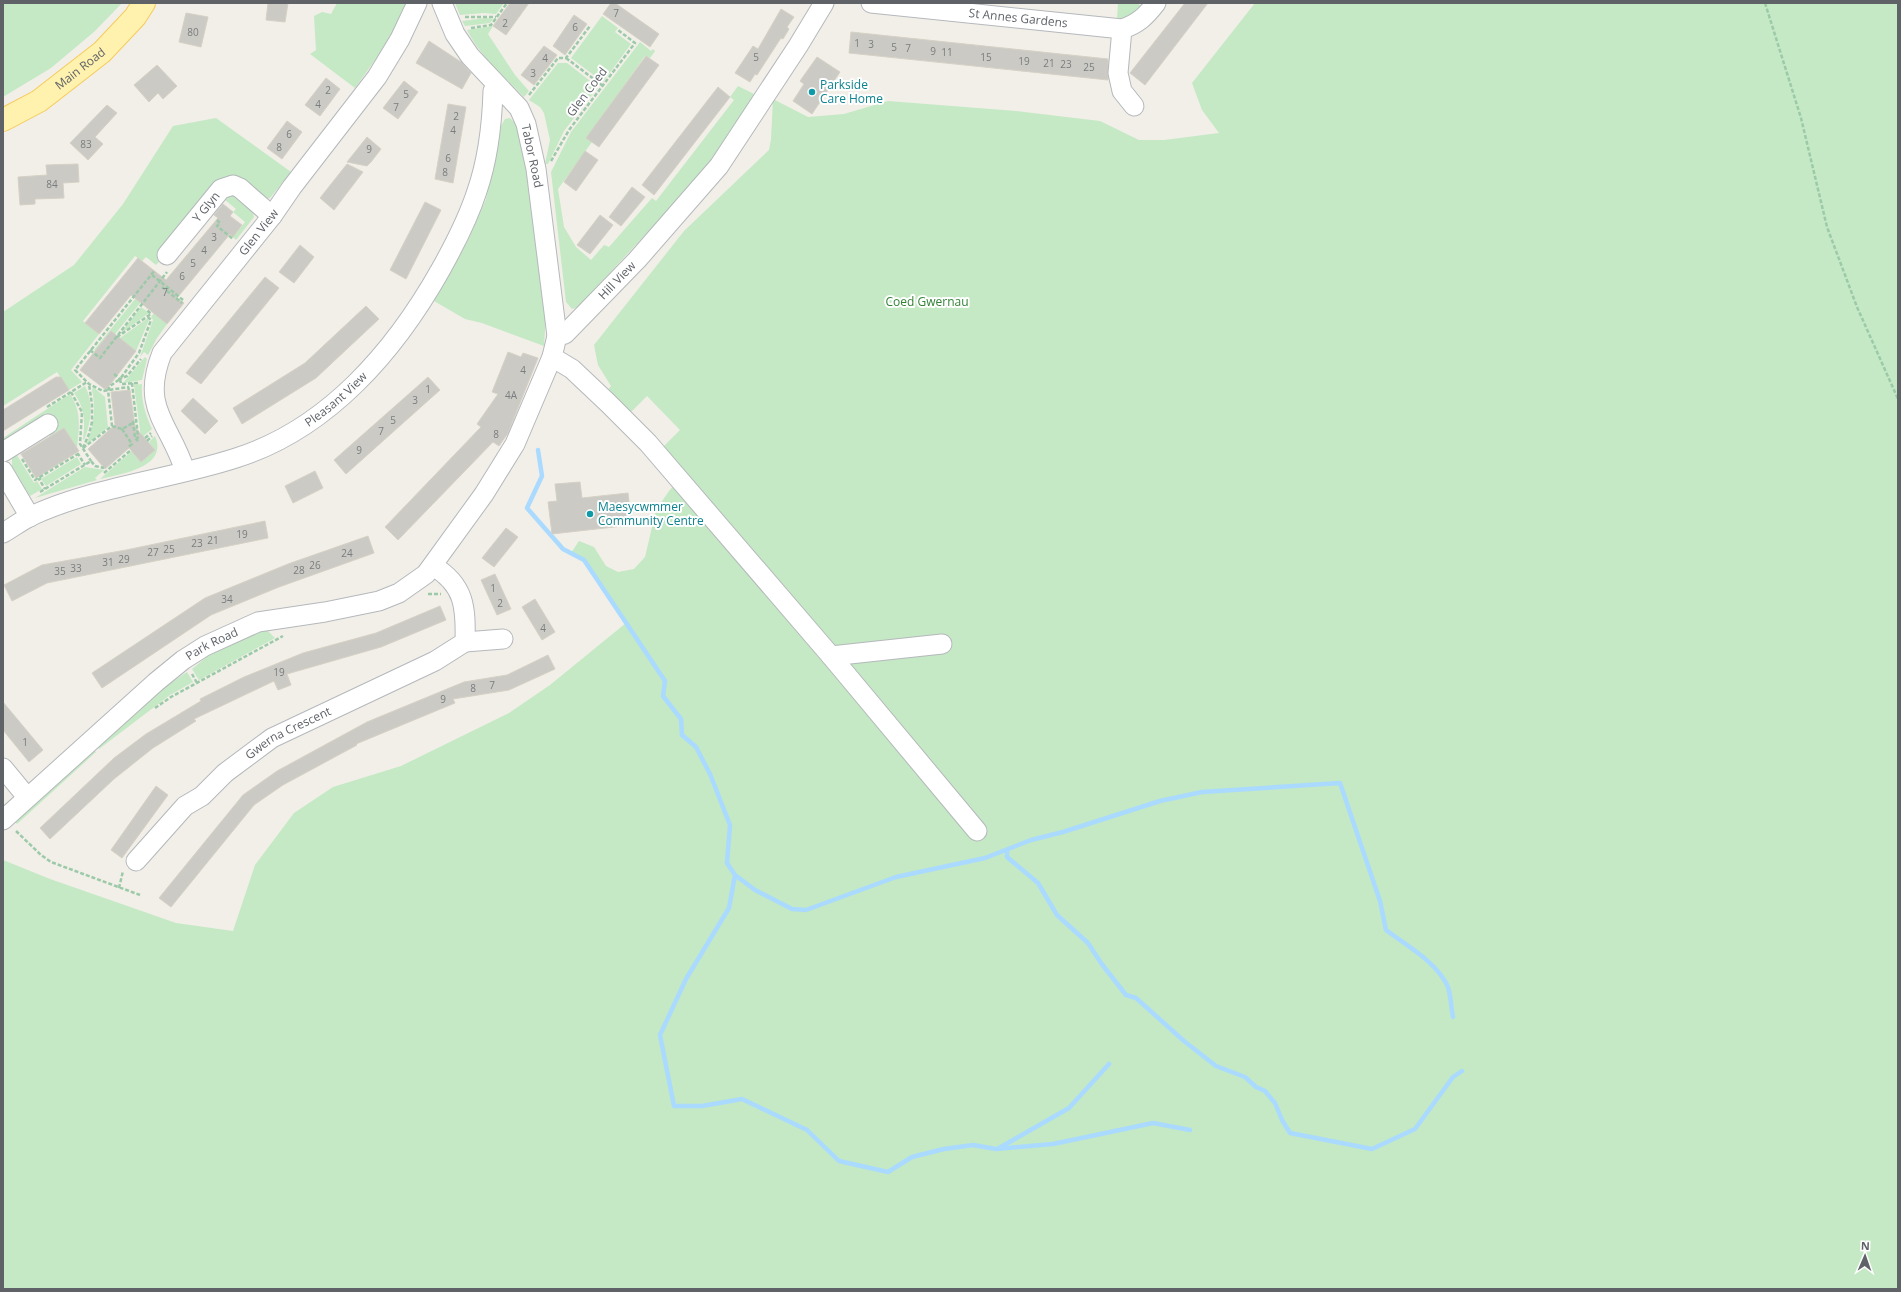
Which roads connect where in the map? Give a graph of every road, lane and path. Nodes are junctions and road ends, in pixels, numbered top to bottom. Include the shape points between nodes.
1 (144, 3) edge
2 (418, 3) edge
3 (442, 3) edge
4 (507, 3) edge
5 (824, 3) edge
6 (871, 3) edge
7 (1156, 3) edge
8 (1765, 3) edge
9 (465, 17) dead end
10 (497, 17) junction
11 (590, 26) dead end
12 (1122, 29) junction
13 (618, 30) dead end
14 (456, 34) junction
15 (566, 58) junction
16 (496, 85) junction
17 (603, 86) junction
18 (1134, 106) dead end
19 (519, 108) junction
20 (3, 120) edge
21 (548, 166) dead end
22 (272, 216) junction
23 (217, 226) dead end
24 (238, 243) dead end
25 (167, 255) joint
26 (155, 270) dead end
27 (152, 275) junction
28 (160, 282) junction
29 (162, 287) dead end
30 (146, 309) dead end
31 (148, 316) junction
32 (557, 336) junction
33 (117, 337) junction
34 (90, 350) junction
35 (145, 355) dead end
36 (552, 357) junction
37 (114, 374) dead end
38 (120, 379) junction
39 (88, 383) junction
40 (108, 390) junction
41 (129, 390) dead end
42 (1898, 399) edge
43 (112, 426) junction
44 (122, 429) junction
45 (43, 433) dead end
46 (128, 447) dead end
47 (83, 448) junction
48 (131, 450) dead end
49 (11, 454) edge
50 (78, 454) dead end
51 (91, 461) junction
52 (85, 465) junction
53 (104, 468) dead end
54 (3, 471) edge
55 (106, 471) dead end
56 (185, 471) junction
57 (45, 489) junction
58 (39, 493) dead end
59 (30, 517) junction
60 (3, 534) edge
61 (434, 566) junction
62 (423, 594) dead end
63 (445, 594) dead end
64 (288, 631) dead end
65 (503, 639) dead end
66 (465, 642) junction
67 (942, 644) dead end
68 (831, 656) junction
69 (152, 710) dead end
70 (3, 768) edge
71 (27, 797) junction
72 (11, 823) edge
73 (977, 831) dead end
74 (130, 865) joint
75 (119, 888) junction
76 (140, 895) dead end

1 - 20 main road, Main Road via 135,17 102,52 39,101
2 - 22 street, Glen View via 377,77
3 - 14 street, Tabor Road
4 - 10 path
5 - 32 street, Hill View via 719,166 637,260 565,334
6 - 12 street, St Annes Gardens
7 - 12 street via 1146,16 1134,25
8 - 42 path via 1801,118 1827,228 1857,307
9 - 10 path
10 - 14 path via 491,25 465,28
11 - 15 path
12 - 18 street via 1118,73 1122,91
13 - 17 path, Glen Coed via 635,43
14 - 16 street, Tabor Road via 470,56
15 - 17 path
15 - 19 path via 558,58
16 - 19 street, Tabor Road
16 - 56 street, Pleasant View via 493,91 487,154 477,191 460,236 417,310 393,344 342,396 289,436 235,459
17 - 21 path, Glen Coed via 569,130
19 - 32 street, Tabor Road via 526,124 536,169
22 - 25 street, Y Glyn via 240,188 233,185 221,189
22 - 56 street, Glen View via 171,341 162,353 156,368 155,404
23 - 24 path
25 - 28 path via 166,274
26 - 27 path
27 - 28 path
27 - 34 path
28 - 29 path via 186,304
28 - 33 path
30 - 31 path via 151,314
31 - 33 path
31 - 38 path via 151,320 139,353
32 - 36 street
33 - 34 path via 100,358
34 - 39 path via 75,370
35 - 38 path via 127,376
36 - 61 street via 515,444
36 - 68 street via 572,369 648,443
37 - 38 path
38 - 40 path
38 - 44 path via 121,384 131,384 137,440 133,422
39 - 40 path via 103,391
39 - 47 path via 92,422
39 - 47 path via 72,391 82,412 80,444
40 - 41 path
40 - 43 path
43 - 44 path
43 - 47 path
44 - 46 path via 132,444
45 - 49 street
47 - 51 path
48 - 55 path
49 - 50 path via 35,480
51 - 52 path
51 - 53 path via 95,466
52 - 57 path
52 - 57 path via 78,454 39,479
54 - 59 street
56 - 59 street, Pleasant View via 102,491
57 - 58 path
59 - 60 street, Pleasant View
61 - 66 street via 452,580 462,598 466,615
61 - 71 street, Park Road via 399,593 379,601 258,622 205,646 156,682
62 - 63 path
64 - 69 path
65 - 66 street, Gwerna Crescent
66 - 74 street, Gwerna Crescent via 435,661 272,738 225,773 202,796 185,806
67 - 68 street
68 - 73 street
70 - 71 street
71 - 72 street, Park Road
72 - 75 path via 41,856
74 - 75 path
75 - 76 path

